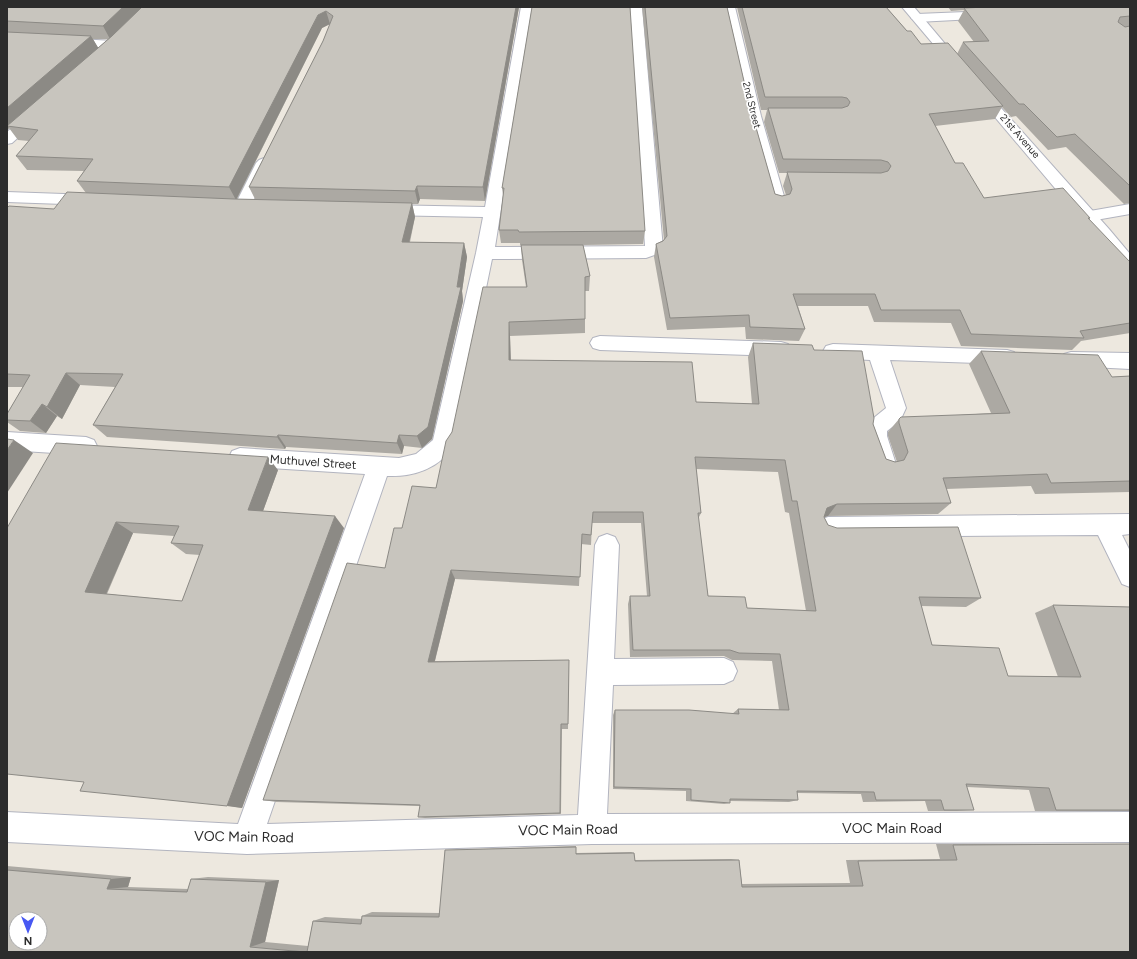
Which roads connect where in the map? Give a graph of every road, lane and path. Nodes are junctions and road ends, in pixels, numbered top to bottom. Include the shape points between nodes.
1 (526, 7) edge
2 (636, 7) edge
3 (729, 7) edge
4 (913, 12) edge
5 (993, 14) edge
6 (126, 34) edge
7 (7, 39) edge
8 (114, 45) junction
9 (102, 56) edge
10 (49, 103) edge
11 (754, 116) junction
12 (769, 116) edge
13 (7, 140) edge
14 (270, 151) edge
15 (7, 196) edge
16 (109, 201) edge
17 (778, 203) edge
18 (242, 207) edge
19 (366, 209) edge
20 (1130, 209) edge
21 (490, 212) junction
22 (1090, 216) junction
23 (485, 253) junction
24 (1130, 266) edge
25 (600, 343) dead end
26 (878, 353) junction
27 (1028, 358) edge
28 (1051, 359) edge
29 (1130, 361) edge
30 (7, 441) edge
31 (102, 448) edge
32 (221, 455) edge
33 (885, 464) edge
34 (379, 466) junction
35 (1130, 524) edge
36 (1105, 525) junction
37 (828, 527) edge
38 (607, 544) dead end
39 (1130, 576) edge
40 (724, 670) edge
41 (599, 672) junction
42 (7, 827) edge
43 (1130, 827) edge
44 (592, 829) junction
45 (247, 839) junction

1 - 21 street
2 - 23 street via 654,248 646,252
3 - 11 street, 2nd Street
4 - 5 street
4 - 22 street, 21st Avenue
6 - 8 street
7 - 8 street
8 - 9 street
10 - 13 street
11 - 12 street
11 - 17 street, 2nd Street via 778,179
14 - 18 street
15 - 16 street
19 - 21 street
20 - 22 street
21 - 23 street
22 - 24 street, 21st Avenue
23 - 34 street, Muthuvel Street via 443,444 432,457 415,464 399,467
25 - 26 street
26 - 27 street
26 - 33 street via 896,408 894,415 877,427 876,436
28 - 29 street
30 - 31 street
32 - 34 street, Muthuvel Street
34 - 45 street
35 - 36 street
36 - 37 street
36 - 39 street
38 - 41 street
40 - 41 street
41 - 44 street
42 - 45 street, VOC Main Road
43 - 44 street, VOC Main Road
44 - 45 street, VOC Main Road

